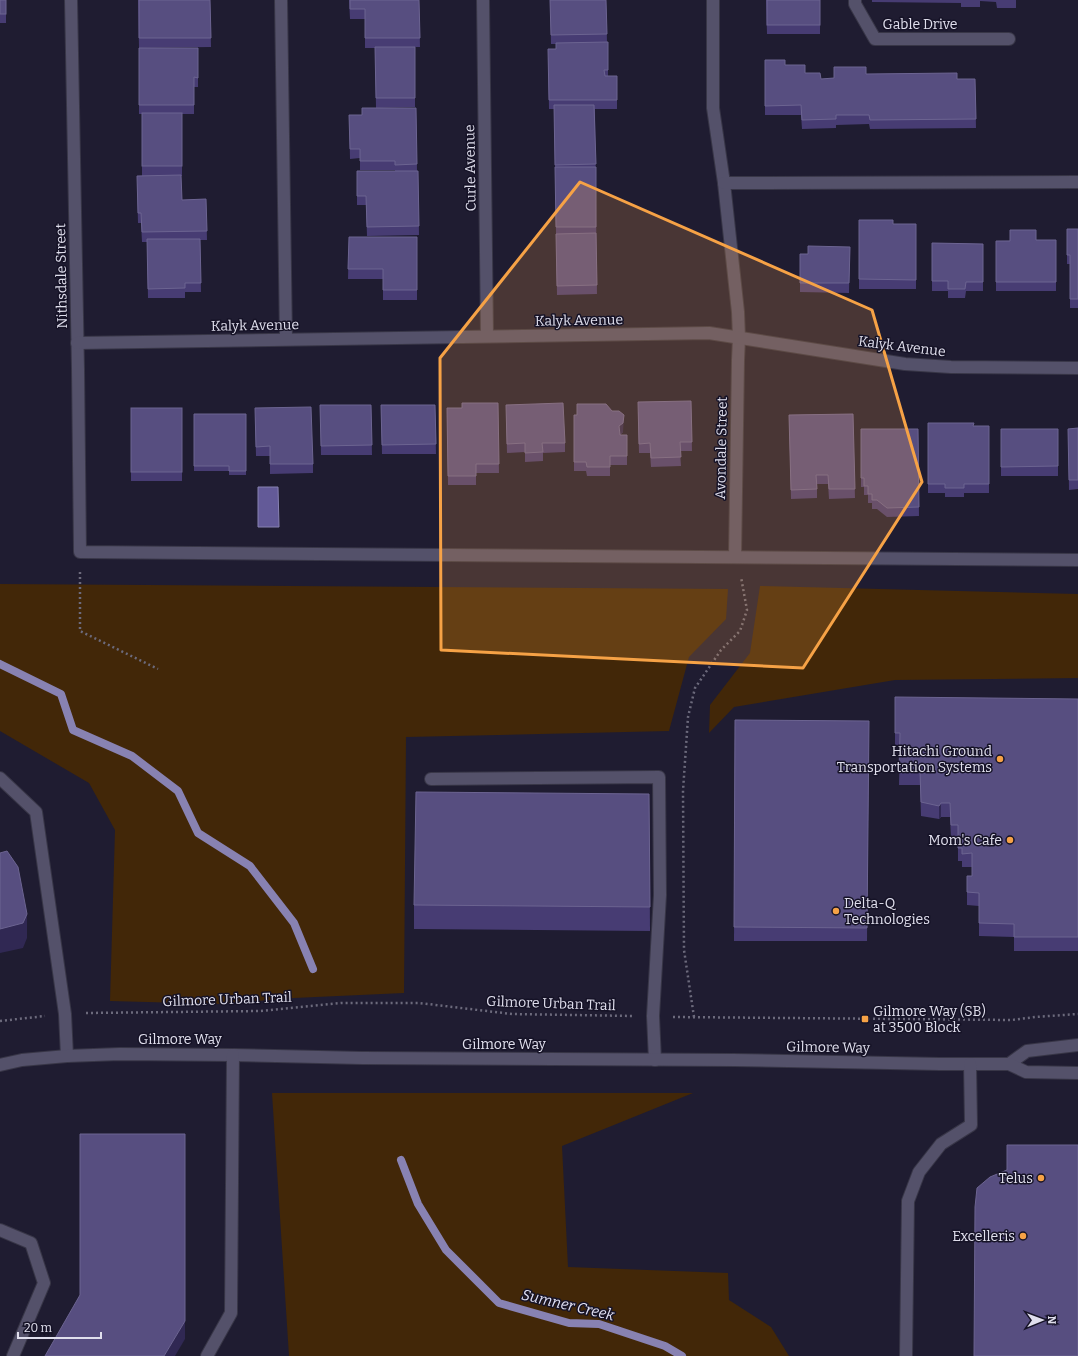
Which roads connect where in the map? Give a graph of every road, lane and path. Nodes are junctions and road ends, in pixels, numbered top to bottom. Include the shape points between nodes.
1 (71, 0) edge
2 (281, 0) edge
3 (483, 0) edge
4 (713, 0) edge
5 (855, 0) edge
6 (1009, 39) dead end
7 (1078, 182) edge
8 (724, 183) junction
9 (487, 336) junction
10 (739, 338) junction
11 (286, 339) junction
12 (77, 343) junction
13 (1078, 368) edge
14 (80, 552) junction
15 (735, 557) junction
16 (1078, 560) edge
17 (158, 669) dead end
18 (0, 778) edge
19 (430, 779) dead end
20 (65, 1014) junction
21 (1078, 1014) edge
22 (653, 1016) junction
23 (694, 1017) junction
24 (0, 1021) edge
25 (1078, 1045) edge
26 (233, 1055) junction
27 (67, 1056) junction
28 (655, 1060) junction
29 (970, 1064) junction
30 (1009, 1064) junction
31 (0, 1065) edge
32 (1078, 1072) edge
33 (0, 1230) edge
34 (13, 1356) edge
35 (207, 1356) edge
36 (906, 1356) edge

1 - 12 street, Nithsdale Street
2 - 11 street
3 - 9 street, Curle Avenue
4 - 8 street, Avondale Street via 713,108
5 - 6 street, Gable Drive via 854,4 875,39
7 - 8 street
8 - 10 street, Avondale Street
9 - 10 street, Kalyk Avenue via 709,333
9 - 11 street, Kalyk Avenue
10 - 13 street, Kalyk Avenue via 905,364
10 - 15 street, Avondale Street
11 - 12 street, Kalyk Avenue
12 - 14 street, Nithsdale Street
14 - 15 street
14 - 17 path via 80,631
15 - 16 street
15 - 23 path via 741,574 747,610 740,631 722,650 696,688 688,717 683,791 684,950
18 - 20 street via 36,812
19 - 22 street via 659,777 660,895
20 - 22 path, Gilmore Urban Trail via 260,1011 341,1003 419,1003 512,1014
20 - 24 path, Gilmore Urban Trail
20 - 27 street
21 - 23 path, Gilmore Urban Trail via 1012,1020
22 - 23 path, Gilmore Urban Trail
22 - 28 street
25 - 30 street via 1027,1051
26 - 27 street, Gilmore Way
26 - 28 street, Gilmore Way
26 - 35 street via 231,1313
27 - 31 street, Gilmore Way via 22,1060
28 - 29 street, Gilmore Way
29 - 30 street, Gilmore Way
29 - 36 street via 971,1125 942,1144 920,1172 908,1201
30 - 32 street, Gilmore Way via 1026,1072
33 - 34 street via 32,1243 44,1283

